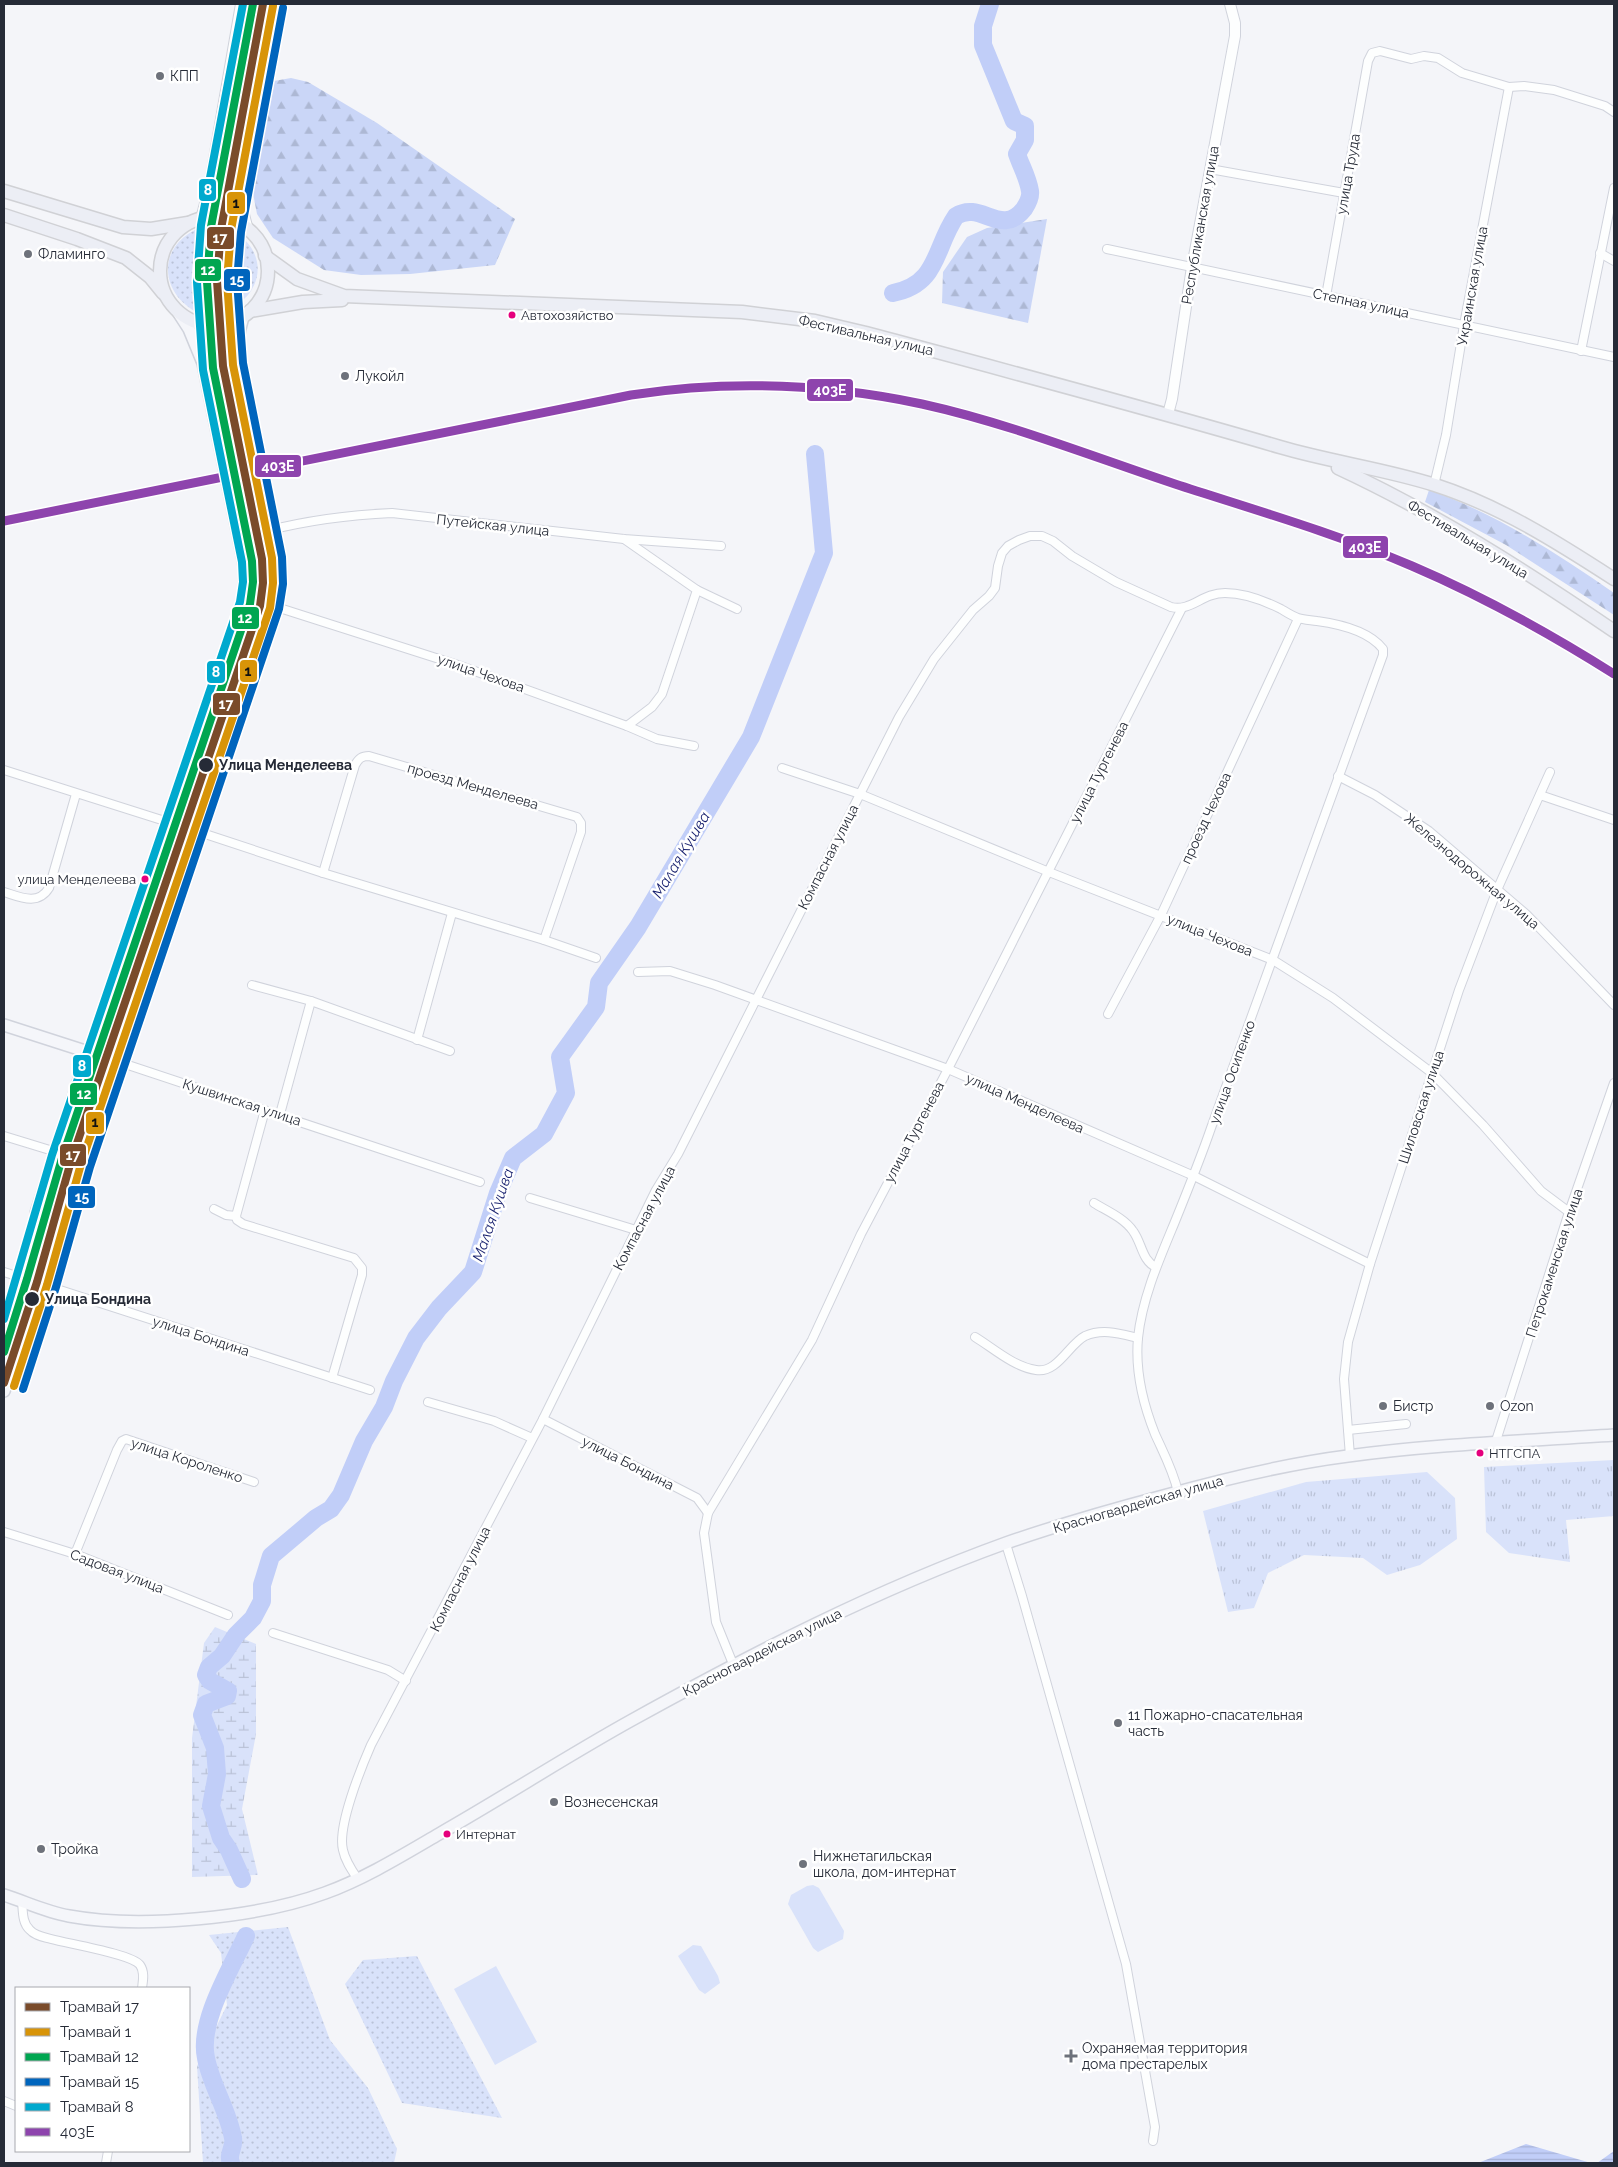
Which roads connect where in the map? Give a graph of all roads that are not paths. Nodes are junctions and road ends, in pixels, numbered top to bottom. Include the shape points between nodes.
1 (240, 4) edge
2 (272, 4) edge
3 (1230, 4) edge
4 (1509, 87) junction
5 (1614, 112) edge
6 (1210, 169) junction
7 (1614, 188) edge
8 (4, 191) edge
9 (1344, 193) junction
10 (4, 215) edge
11 (197, 220) junction
12 (248, 230) junction
13 (1107, 249) dead end
14 (1600, 254) junction
15 (265, 256) junction
16 (1614, 261) edge
17 (1192, 267) junction
18 (1326, 296) junction
19 (372, 297) junction
20 (167, 298) junction
21 (178, 312) junction
22 (247, 314) junction
23 (1464, 325) junction
24 (1581, 350) junction
25 (1614, 357) edge
26 (1168, 414) junction
27 (1315, 458) junction
28 (1410, 478) junction
29 (1434, 485) junction
30 (1401, 500) junction
31 (266, 531) junction
32 (624, 539) junction
33 (721, 546) dead end
34 (1614, 579) edge
35 (697, 590) junction
36 (267, 604) junction
37 (1182, 608) junction
38 (737, 610) dead end
39 (1298, 619) junction
40 (1614, 631) edge
41 (628, 726) junction
42 (694, 746) dead end
43 (782, 768) dead end
44 (4, 770) edge
45 (1550, 772) dead end
46 (1338, 776) junction
47 (76, 794) junction
48 (860, 794) junction
49 (1540, 795) junction
50 (1614, 820) edge
51 (168, 822) junction
52 (190, 829) junction
53 (1049, 872) junction
54 (323, 873) junction
55 (1497, 890) junction
56 (4, 892) edge
57 (452, 913) junction
58 (1161, 915) junction
59 (544, 940) junction
60 (596, 958) dead end
61 (1273, 960) junction
62 (638, 972) dead end
63 (252, 985) dead end
64 (756, 1000) junction
65 (311, 1001) junction
66 (1614, 1005) edge
67 (1108, 1014) dead end
68 (4, 1025) edge
69 (417, 1040) junction
70 (450, 1050) dead end
71 (89, 1052) junction
72 (113, 1060) junction
73 (948, 1069) junction
74 (1432, 1073) junction
75 (1614, 1083) edge
76 (266, 1110) junction
77 (280, 1114) junction
78 (4, 1136) edge
79 (53, 1151) junction
80 (1194, 1176) junction
81 (480, 1182) dead end
82 (530, 1198) dead end
83 (1094, 1203) dead end
84 (214, 1210) dead end
85 (1570, 1212) junction
86 (34, 1214) dead end
87 (236, 1216) junction
88 (636, 1230) junction
89 (1370, 1264) junction
90 (1156, 1267) junction
91 (4, 1272) edge
92 (39, 1283) junction
93 (975, 1337) dead end
94 (1138, 1338) junction
95 (332, 1378) junction
96 (370, 1390) dead end
97 (4, 1391) edge
98 (428, 1402) dead end
99 (543, 1419) junction
100 (1406, 1424) dead end
101 (1348, 1430) junction
102 (1614, 1435) edge
103 (532, 1438) junction
104 (1495, 1444) junction
105 (1350, 1456) junction
106 (254, 1482) dead end
107 (1178, 1492) junction
108 (708, 1513) junction
109 (4, 1532) edge
110 (1006, 1544) junction
111 (75, 1554) junction
112 (228, 1615) dead end
113 (273, 1633) dead end
114 (733, 1664) junction
115 (406, 1681) junction
116 (357, 1878) junction
117 (4, 1895) edge
118 (22, 1901) junction
119 (142, 1987) edge
120 (1152, 2141) dead end

1 - 11 street via 209,188
2 - 12 street via 275,24 241,184
3 - 6 street, Республиканская улица via 1235,36
4 - 5 street via 1554,90
4 - 9 street, улица Труда via 1462,73 1438,58 1424,56 1411,59 1380,51 1372,53 1368,60
4 - 23 street, Украинская улица
6 - 9 street
6 - 17 street, Республиканская улица
7 - 14 street
8 - 11 main road via 123,227 151,229
9 - 18 street, улица Труда
10 - 20 main road via 126,258 150,277
11 - 12 main road via 229,220
11 - 20 main road via 180,229 162,256 160,278
12 - 15 main road via 260,243
13 - 17 street, Степная улица
14 - 16 street
14 - 24 street
15 - 19 main road, Фестивальная улица via 285,272 312,286 344,296
15 - 22 main road via 268,268 266,285
17 - 18 street, Степная улица
17 - 26 street, Республиканская улица
18 - 23 street, Степная улица
19 - 22 main road, Фестивальная улица via 302,302
19 - 26 main road, Фестивальная улица via 742,312 815,321
20 - 21 main road
21 - 22 main road via 195,322 212,325 230,323
21 - 51 main road via 203,363 245,574 244,596
22 - 31 main road via 237,342 235,371
23 - 24 street, Степная улица
23 - 29 street, Украинская улица via 1446,435
24 - 25 street, Степная улица
26 - 27 main road, Фестивальная улица
27 - 28 main road, Фестивальная улица
27 - 30 main road, Фестивальная улица via 1370,482
28 - 29 main road, Фестивальная улица
28 - 30 main road via 1404,483
29 - 34 main road, Фестивальная улица via 1471,498 1538,531
30 - 40 main road, Фестивальная улица via 1494,554
31 - 32 street, Путейская улица via 308,520 392,513
31 - 36 main road via 271,563
32 - 33 street, Путейская улица
32 - 35 street
35 - 38 street
35 - 41 street via 662,694 652,707
36 - 41 street, улица Чехова via 458,665
36 - 52 main road
37 - 39 street via 1214,593 1241,594 1280,608
37 - 48 street, Компасная улица via 1171,607 1116,582 1042,536 1030,536 1008,546 1000,559 995,588 934,658 899,717
37 - 53 street, улица Тургенева
39 - 46 street, улица Осипенко via 1358,632 1378,642 1383,649
39 - 58 street, проезд Чехова
41 - 42 street, улица Чехова via 657,739
43 - 48 street, улица Чехова
44 - 47 street
45 - 49 street, Шиловская улица
46 - 55 street, Железнодорожная улица via 1404,813
46 - 61 street, улица Осипенко
47 - 51 street
47 - 56 street via 45,895 34,900
48 - 53 street, улица Чехова
48 - 64 street, Компасная улица
49 - 50 street
49 - 55 street, Шиловская улица
51 - 71 main road
52 - 54 street
52 - 72 main road via 154,946
53 - 58 street, улица Чехова
53 - 73 street, улица Тургенева
54 - 57 street
54 - 59 street, проезд Менделеева via 355,765 364,756 576,817 581,823 581,832
55 - 66 street, Железнодорожная улица via 1526,914
55 - 74 street, Шиловская улица
57 - 59 street
57 - 69 street
58 - 61 street, улица Чехова
58 - 67 street, проезд Чехова
59 - 60 street
61 - 74 street, улица Чехова via 1333,998
61 - 80 street, улица Осипенко
62 - 64 street, улица Менделеева via 670,971
63 - 65 street
64 - 73 street, улица Менделеева
64 - 88 street, Компасная улица
65 - 69 street
65 - 77 street
68 - 71 main road, Кушвинская улица
69 - 70 street
71 - 72 main road, Кушвинская улица
71 - 79 street
72 - 76 street, Кушвинская улица
72 - 92 main road
73 - 80 street, улица Менделеева
73 - 108 street, улица Тургенева via 861,1234 812,1340
74 - 85 street, улица Чехова via 1541,1191
74 - 89 street, Шиловская улица
75 - 85 street, Петрокаменская улица
76 - 77 street, Кушвинская улица
76 - 87 street
77 - 81 street, Кушвинская улица
78 - 79 street
79 - 86 street
80 - 89 street, улица Менделеева
80 - 90 street, улица Осипенко
82 - 88 street
83 - 90 street via 1126,1222 1146,1258
84 - 87 street
85 - 104 street, Петрокаменская улица
87 - 95 street via 243,1224 359,1261 362,1275
88 - 99 street, Компасная улица
89 - 101 street, Шиловская улица via 1348,1342 1344,1379
90 - 94 street, улица Осипенко
91 - 92 street, улица Бондина
92 - 95 street, улица Бондина
92 - 97 main road
93 - 94 street via 1024,1367 1038,1371 1060,1360 1084,1336 1105,1331
94 - 107 street, улица Осипенко via 1141,1391
95 - 96 street, улица Бондина
98 - 103 street via 494,1421
99 - 103 street, Компасная улица
99 - 108 street, улица Бондина via 698,1498
100 - 101 street
101 - 105 street, Шиловская улица
102 - 104 main road, Красногвардейская улица
103 - 115 street, Компасная улица
104 - 105 main road, Красногвардейская улица
105 - 107 main road, Красногвардейская улица via 1261,1470
106 - 111 street, улица Короленко via 126,1439 117,1450
107 - 110 main road, Красногвардейская улица via 1088,1516
108 - 114 street, улица Тургенева via 704,1533 716,1622
109 - 111 street, Садовая улица
110 - 114 main road, Красногвардейская улица via 954,1563 798,1631
110 - 120 street via 1126,1964 1154,2127
111 - 112 street, Садовая улица
113 - 115 street via 388,1670
114 - 116 main road, Красногвардейская улица via 423,1844
115 - 116 street, Компасная улица via 362,1766 344,1828 342,1849
116 - 118 main road, Красногвардейская улица via 296,1902 213,1917 125,1922 70,1916
117 - 118 main road, Красногвардейская улица
118 - 119 street via 24,1922 33,1933 135,1960 141,1966

